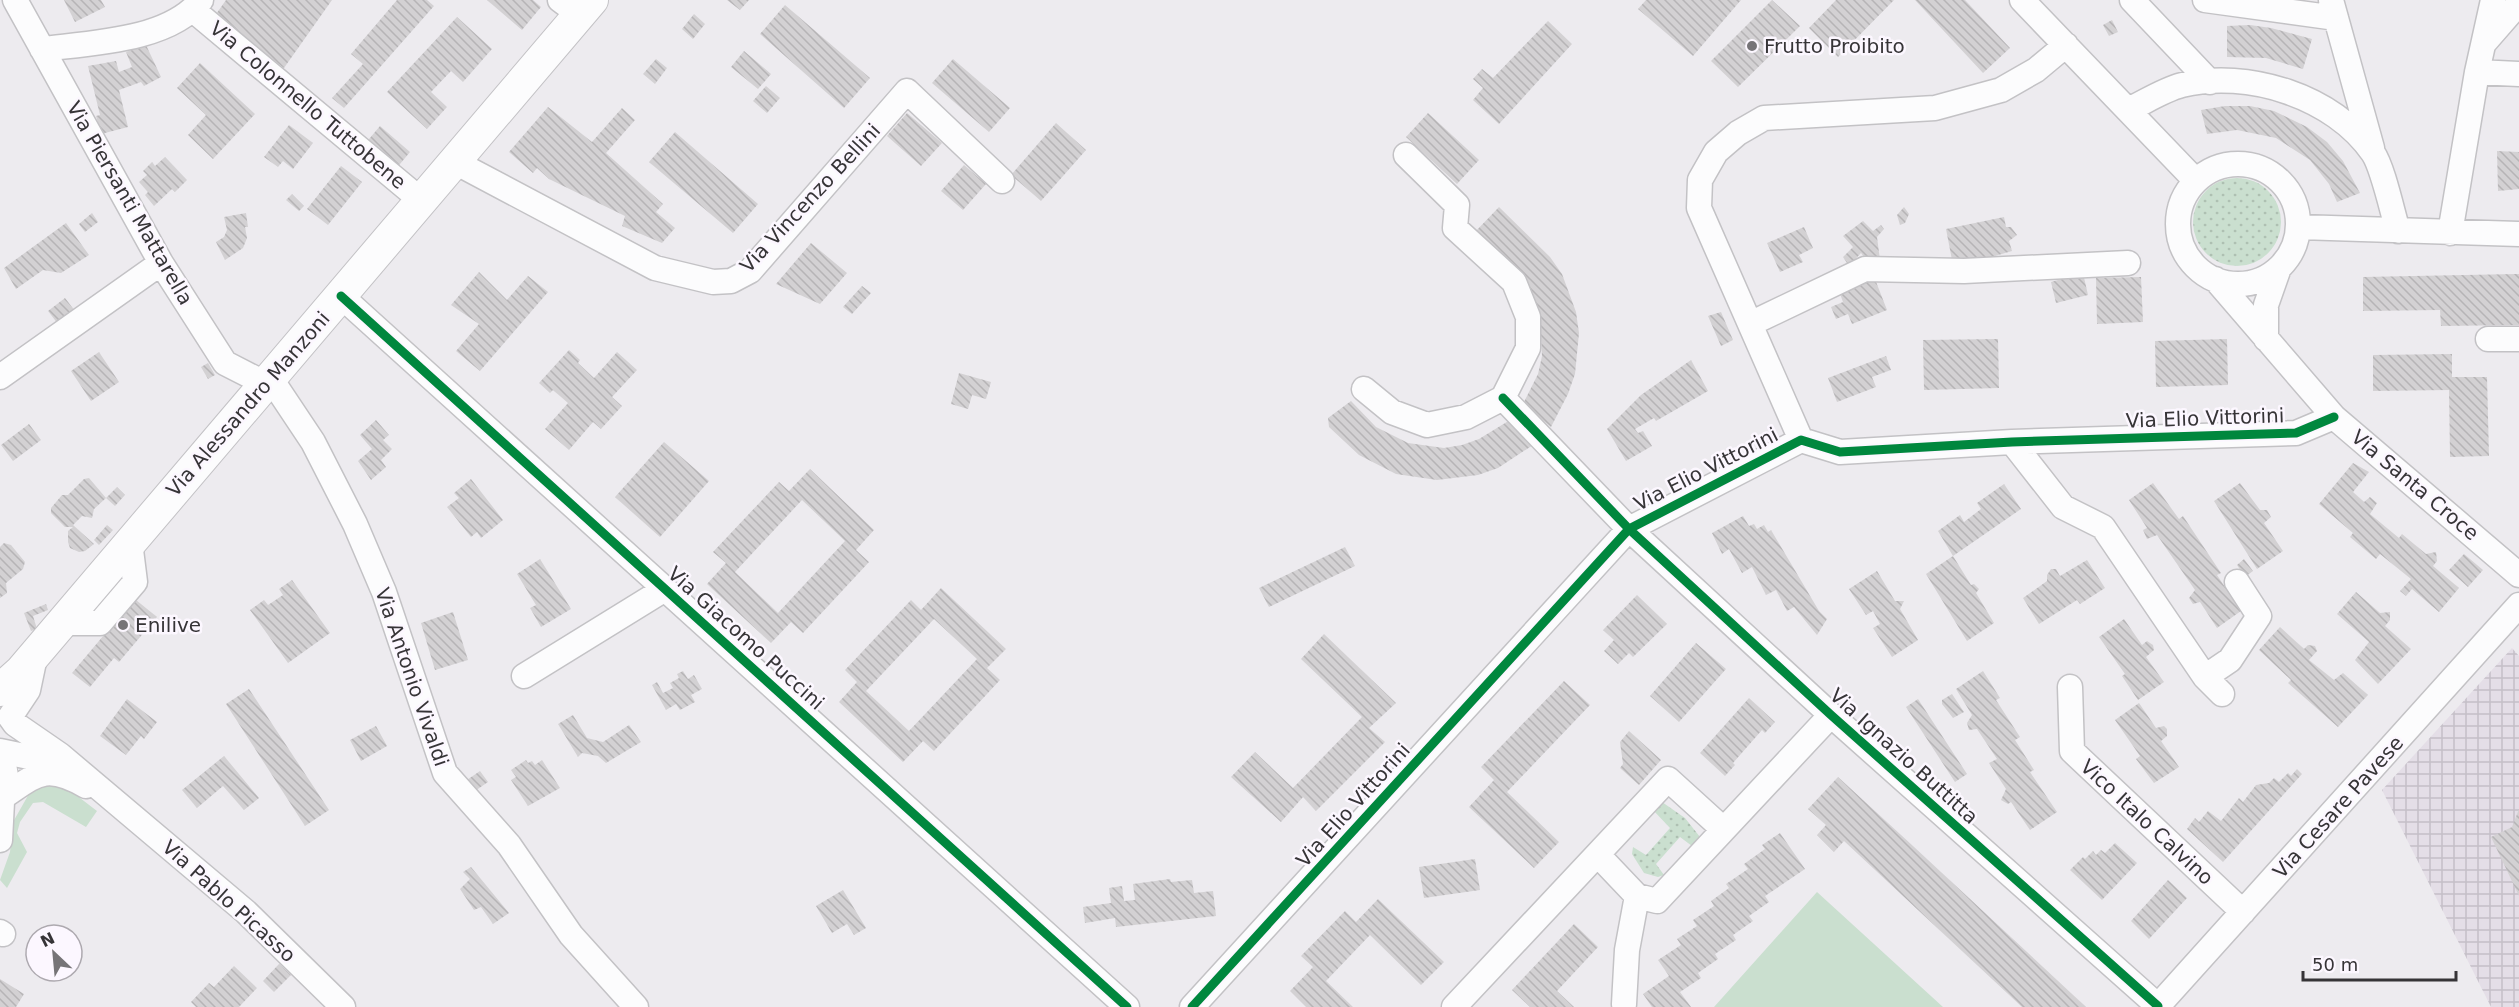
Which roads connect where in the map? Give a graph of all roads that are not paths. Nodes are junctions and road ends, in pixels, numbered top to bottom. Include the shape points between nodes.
1 (15, 0) edge
2 (2022, 0) edge
3 (2205, 0) edge
4 (2493, 0) edge
5 (2135, 1) edge
6 (2519, 3) edge
7 (197, 5) edge
8 (577, 5) edge
9 (2333, 9) edge
10 (2483, 44) junction
11 (2066, 45) junction
12 (42, 49) junction
13 (2477, 72) junction
14 (2519, 74) edge
15 (2210, 82) junction
16 (2128, 110) junction
17 (2373, 154) junction
18 (1406, 155) dead end
19 (455, 162) junction
20 (1002, 181) dead end
21 (2196, 181) junction
22 (422, 201) junction
23 (2299, 227) junction
24 (2398, 231) junction
25 (2450, 232) junction
26 (2519, 234) edge
27 (2128, 262) dead end
28 (161, 263) junction
29 (2279, 268) junction
30 (2215, 279) junction
31 (341, 296) junction
32 (1750, 324) junction
33 (2266, 339) junction
34 (2488, 339) dead end
35 (2519, 339) edge
36 (0, 377) edge
37 (268, 382) junction
38 (1364, 389) dead end
39 (1503, 398) junction
40 (2334, 417) junction
41 (1801, 440) junction
42 (2012, 442) junction
43 (1629, 529) junction
44 (2519, 574) edge
45 (2237, 582) dead end
46 (665, 589) junction
47 (2519, 605) edge
48 (19, 671) edge
49 (524, 676) dead end
50 (2205, 677) junction
51 (2070, 687) dead end
52 (2222, 694) dead end
53 (0, 707) edge
54 (1831, 715) junction
55 (0, 751) edge
56 (60, 755) junction
57 (1, 787) edge
58 (110, 800) junction
59 (1723, 829) junction
60 (0, 840) edge
61 (1598, 855) junction
62 (1637, 896) junction
63 (2242, 912) junction
64 (1624, 1004) dead end
65 (1458, 1006) edge
66 (2157, 1006) edge
67 (343, 1007) edge
68 (636, 1007) edge
69 (1127, 1007) edge
70 (1192, 1007) edge

1 - 12 street, Via Piersanti Mattarella
2 - 11 street
3 - 9 street
4 - 10 street
5 - 15 street
6 - 10 street
7 - 12 street via 138,35
7 - 22 street, Via Colonnello Tuttobene
8 - 19 main road, Via Alessandro Manzoni
9 - 17 street
10 - 13 street
11 - 16 street
11 - 32 street via 2036,70 2001,90 1935,108 1764,118 1716,152 1700,180 1699,208
12 - 28 street, Via Piersanti Mattarella
13 - 14 street
13 - 25 street
15 - 16 street via 2181,85
15 - 17 street via 2231,79 2288,92 2338,114
16 - 21 street
17 - 24 street
18 - 39 street via 1457,205 1455,228 1514,282 1528,317 1528,348
19 - 20 street, Via Vincenzo Bellini via 655,268 713,282 731,281 750,271 907,92
19 - 22 main road, Via Alessandro Manzoni
21 - 23 street via 2213,169 2233,164 2253,166 2272,174 2287,188 2296,207
21 - 30 street via 2184,198 2180,238 2188,257
22 - 31 main road, Via Alessandro Manzoni
23 - 24 street
23 - 29 street via 2289,256
24 - 25 street
25 - 26 street
27 - 32 street via 1964,271 1864,269
28 - 36 street
28 - 37 street, Via Piersanti Mattarella via 225,363
29 - 30 street via 2249,283
29 - 33 street via 2266,305
30 - 33 street, Via Santa Croce
31 - 37 main road, Via Alessandro Manzoni
31 - 46 street, Via Giacomo Puccini
32 - 41 street
33 - 40 street, Via Santa Croce
34 - 35 street
37 - 48 main road, Via Alessandro Manzoni
37 - 68 street, Via Antonio Vivaldi via 314,442 355,524 384,592 445,772 508,845 571,935
38 - 39 street via 1392,412 1427,424 1466,417
39 - 43 street, Via Ignazio Buttitta
40 - 42 street, Via Elio Vittorini via 2296,433
40 - 44 street, Via Santa Croce
41 - 42 street, Via Elio Vittorini via 1840,452
41 - 43 street, Via Elio Vittorini
42 - 50 street via 2063,507 2103,527
43 - 54 street, Via Ignazio Buttitta
43 - 70 street, Via Elio Vittorini
45 - 50 street via 2259,616 2230,660
46 - 49 street
46 - 69 street, Via Giacomo Puccini
47 - 63 street, Via Cesare Pavese
48 - 53 main road, Via Alessandro Manzoni
48 - 56 street, Via Pablo Picasso via 28,690 10,717
50 - 52 street
51 - 63 street, Vico Italo Calvino via 2072,751
54 - 59 street
54 - 66 street, Via Ignazio Buttitta
55 - 56 street via 29,756
56 - 58 street, Via Pablo Picasso
57 - 58 street, Via Pablo Picasso via 47,772 64,774
57 - 60 street
58 - 67 street, Via Pablo Picasso via 246,912
59 - 61 street via 1668,779
59 - 62 street via 1658,901
61 - 62 street
61 - 65 street
62 - 64 street via 1627,950
63 - 66 street, Via Cesare Pavese

